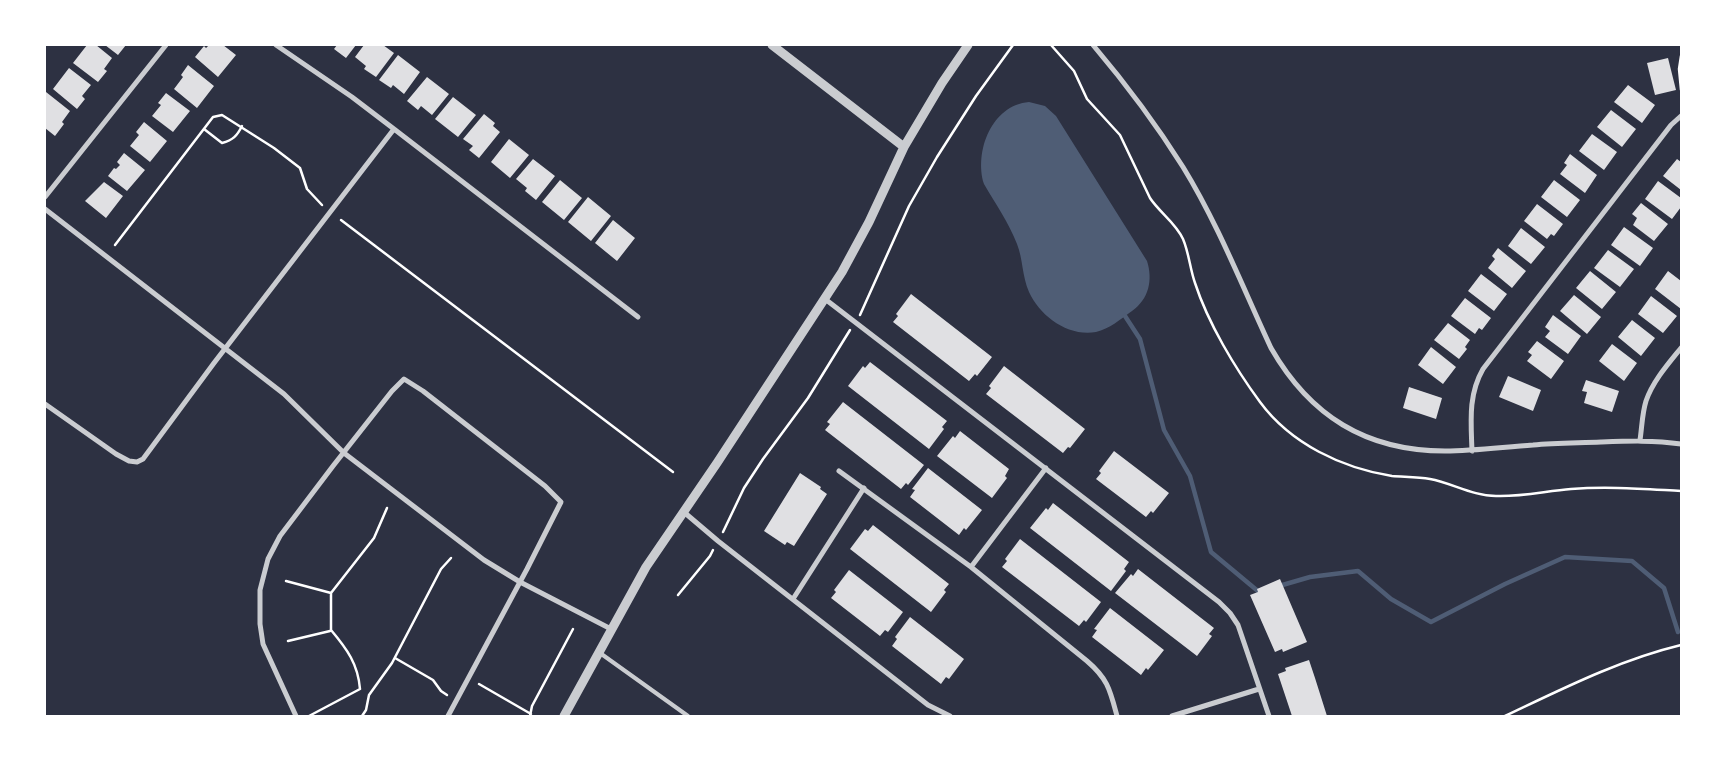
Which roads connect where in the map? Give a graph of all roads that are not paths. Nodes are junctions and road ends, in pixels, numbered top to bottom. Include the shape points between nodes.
1 (166, 45) edge
2 (276, 45) edge
3 (772, 45) edge
4 (968, 45) edge
5 (1093, 45) edge
6 (1681, 116) edge
7 (394, 129) junction
8 (904, 147) junction
9 (45, 197) edge
10 (45, 209) edge
11 (825, 299) junction
12 (638, 317) dead end
13 (225, 348) junction
14 (1681, 348) edge
15 (45, 404) edge
16 (1640, 440) junction
17 (1681, 444) edge
18 (1472, 451) junction
19 (344, 453) junction
20 (1046, 468) junction
21 (839, 471) dead end
22 (864, 488) junction
23 (684, 513) junction
24 (971, 567) junction
25 (520, 582) junction
26 (793, 599) junction
27 (611, 629) junction
28 (599, 652) junction
29 (1259, 688) junction
30 (296, 716) edge
31 (448, 716) edge
32 (564, 716) edge
33 (688, 716) edge
34 (950, 716) edge
35 (1117, 716) edge
36 (1172, 716) edge
37 (1269, 716) edge

1 - 9 street
2 - 7 street
3 - 8 street
4 - 8 street
5 - 18 street via 1137,100 1183,168 1271,348 1305,395 1350,429 1385,443 1424,450
6 - 18 street via 1483,369 1474,388 1471,408
7 - 12 street
7 - 13 street
8 - 11 street via 856,247
10 - 13 street
11 - 20 street
11 - 23 street
13 - 15 street via 137,462 116,454
13 - 19 street via 284,394
14 - 16 street via 1651,390
16 - 17 street
16 - 18 street
19 - 25 street via 484,560
19 - 25 street via 404,379 423,391 538,480 561,502
19 - 30 street via 280,536 268,559 260,590 263,644
20 - 24 street
20 - 29 street via 1230,613 1238,625
21 - 22 street
22 - 24 street
22 - 26 street
23 - 26 street
23 - 27 street via 646,567
24 - 35 street via 1098,671 1111,692
25 - 27 street
25 - 31 street
26 - 34 street via 928,705
27 - 28 street
28 - 32 street
28 - 33 lane
29 - 36 street
29 - 37 street

